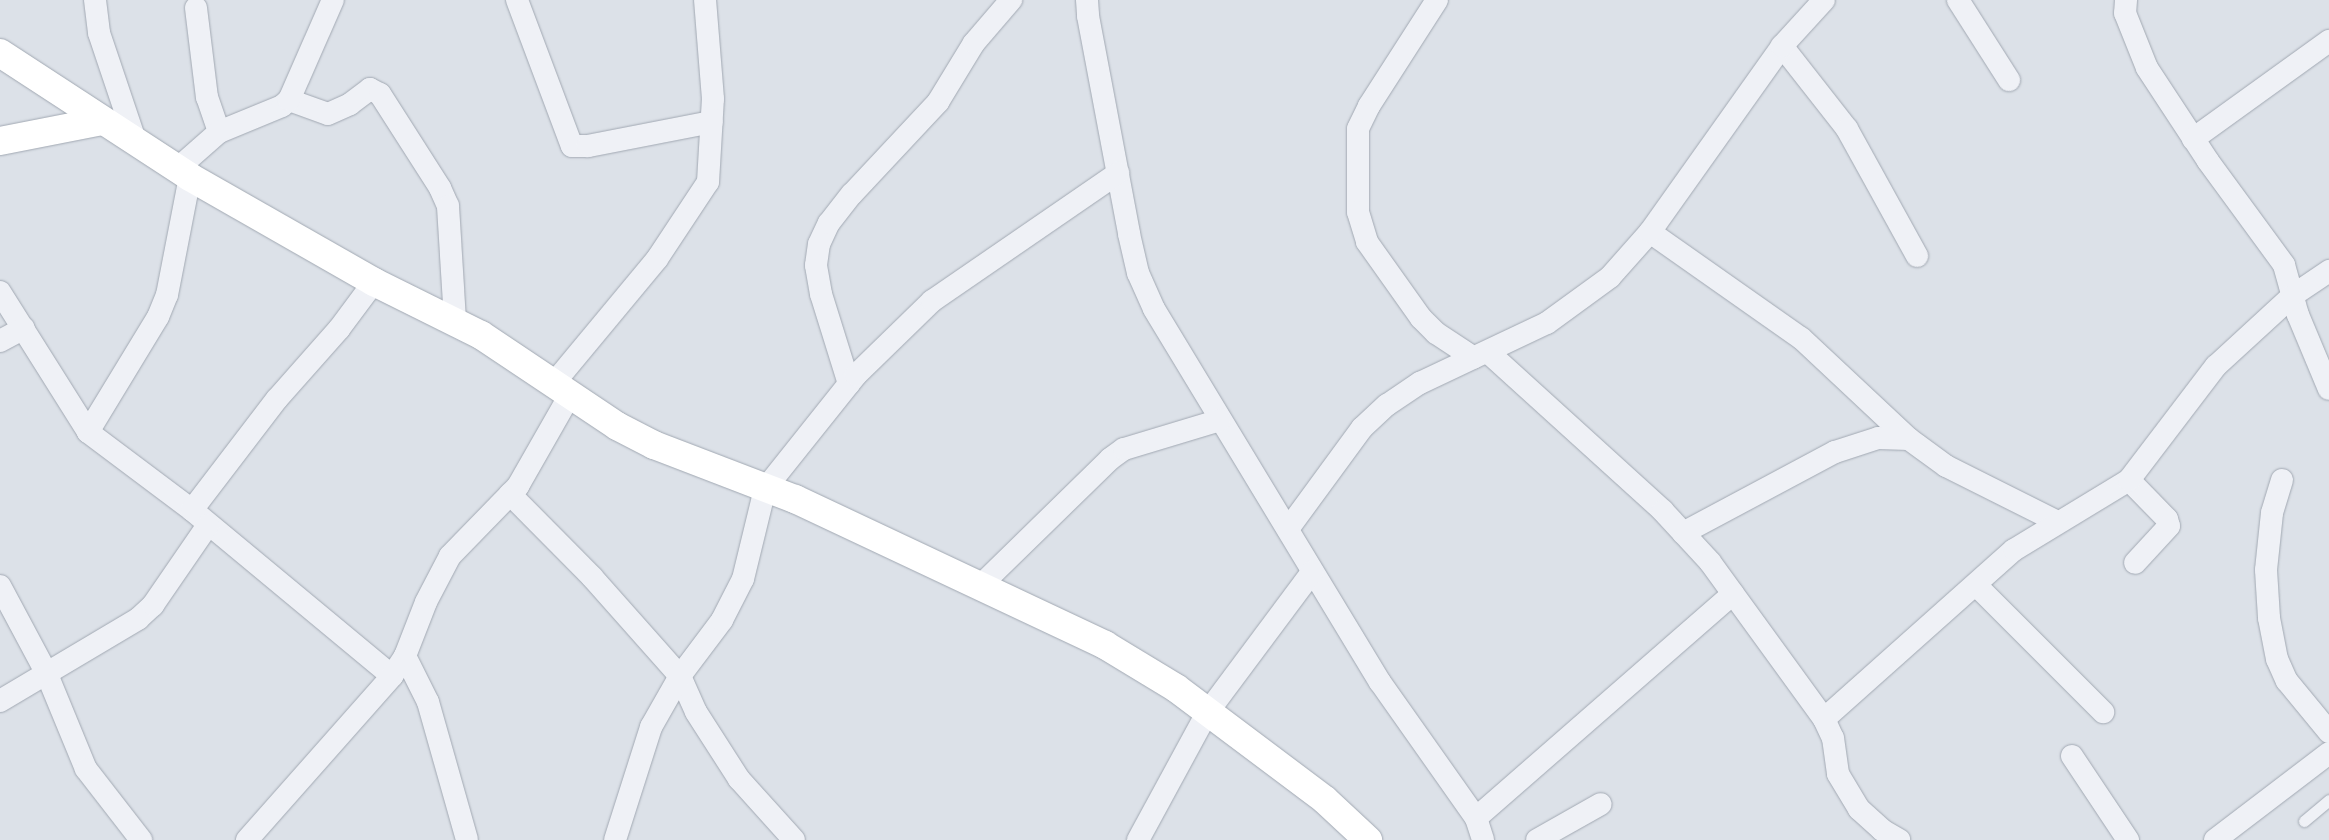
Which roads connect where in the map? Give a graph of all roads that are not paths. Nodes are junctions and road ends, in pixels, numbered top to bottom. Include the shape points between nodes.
1 (95, 0) edge
2 (334, 0) edge
3 (517, 0) edge
4 (705, 0) edge
5 (1011, 0) edge
6 (1088, 0) edge
7 (1824, 0) edge
8 (1958, 0) edge
9 (2126, 0) edge
10 (1434, 1) edge
11 (196, 8) dead end
12 (2329, 41) edge
13 (1782, 46) junction
14 (0, 53) edge
15 (2009, 80) dead end
16 (289, 100) junction
17 (102, 120) junction
18 (712, 122) junction
19 (219, 132) junction
20 (2193, 140) junction
21 (0, 141) edge
22 (136, 143) junction
23 (183, 173) junction
24 (1118, 173) junction
25 (1650, 232) junction
26 (1917, 256) dead end
27 (2329, 271) edge
28 (374, 282) junction
29 (0, 292) edge
30 (2292, 296) junction
31 (455, 322) junction
32 (24, 328) junction
33 (0, 341) edge
34 (1481, 355) junction
35 (849, 384) junction
36 (562, 389) junction
37 (2329, 389) edge
38 (1220, 420) junction
39 (88, 432) junction
40 (1909, 439) junction
41 (2129, 480) junction
42 (2282, 480) dead end
43 (765, 489) junction
44 (510, 494) junction
45 (192, 510) junction
46 (2058, 522) junction
47 (208, 525) junction
48 (1288, 529) junction
49 (1683, 533) junction
50 (2136, 563) dead end
51 (1312, 572) junction
52 (1976, 585) junction
53 (0, 586) edge
54 (980, 586) junction
55 (1733, 594) junction
56 (405, 656) junction
57 (46, 672) junction
58 (392, 676) junction
59 (680, 676) junction
60 (0, 700) edge
61 (2103, 712) dead end
62 (1207, 713) junction
63 (1824, 719) junction
64 (2329, 732) edge
65 (2329, 753) edge
66 (2072, 756) dead end
67 (2329, 800) edge
68 (1601, 804) dead end
69 (1476, 818) junction
70 (2304, 821) dead end
71 (1893, 839) edge
72 (141, 840) edge
73 (247, 840) edge
74 (467, 840) edge
75 (615, 840) edge
76 (794, 840) edge
77 (1138, 840) edge
78 (1368, 840) edge
79 (1483, 840) edge
80 (1537, 840) edge
81 (2128, 840) edge
82 (2215, 840) edge

1 - 22 street via 99,33
2 - 16 street
3 - 18 street via 572,146 588,146
4 - 18 street
5 - 35 street via 974,43 938,102 852,194 829,223 819,244 816,265 821,294
6 - 24 street via 1088,16
7 - 13 street
8 - 15 street
9 - 20 street via 2125,13 2147,68
10 - 34 street via 1358,129 1358,212 1371,249 1421,318 1436,333
11 - 19 street via 207,97
12 - 20 street
13 - 25 street
13 - 26 street via 1847,129
14 - 17 street
16 - 19 street via 282,106
16 - 31 street via 328,114 350,104 370,89 380,94 440,188 448,206
17 - 21 street
17 - 22 street
18 - 36 street via 708,182 687,217
19 - 23 street
20 - 30 street via 2275,249 2284,266
22 - 23 street
23 - 28 street
23 - 39 street via 167,295 158,318
24 - 35 street via 944,290
24 - 38 street via 1138,273 1154,309
25 - 34 street via 1610,277 1574,305 1547,323
25 - 40 street via 1801,338
27 - 30 street
28 - 31 street
28 - 45 street via 339,329 277,399
29 - 32 street
30 - 37 street
30 - 41 street via 2216,366
31 - 36 street via 517,357
32 - 33 street
32 - 39 street
34 - 48 street via 1420,383 1387,405 1362,428
34 - 49 street via 1663,510
35 - 43 street
36 - 43 street via 617,426 654,445
36 - 44 street via 532,466
38 - 48 street
38 - 54 street via 1132,446 1110,458
39 - 45 street
40 - 46 street via 1946,466
40 - 49 street via 1878,438 1835,452
41 - 46 street
41 - 50 street via 2167,519 2169,526
42 - 64 street via 2272,514 2266,570 2269,618 2277,659 2287,681
43 - 54 street via 794,499
43 - 59 street via 743,579 722,620
44 - 56 street via 450,556 426,602
44 - 59 street via 592,577
45 - 47 street
46 - 52 street via 2014,550
47 - 57 street via 153,605 138,619
47 - 58 street
48 - 51 street
49 - 55 street
51 - 62 street
51 - 69 street via 1380,682
52 - 61 street
52 - 63 street
53 - 57 street
54 - 62 street via 1105,645 1176,688
55 - 63 street
55 - 69 street
56 - 58 street
56 - 74 street via 428,702
57 - 60 street
57 - 72 street via 86,769
58 - 73 street
59 - 75 street via 651,727
59 - 76 street via 696,712 739,779
62 - 77 street
62 - 78 street via 1325,800
63 - 71 street via 1833,738 1838,774 1859,809
65 - 82 street
66 - 81 street
67 - 70 lane
68 - 80 street
69 - 79 street

